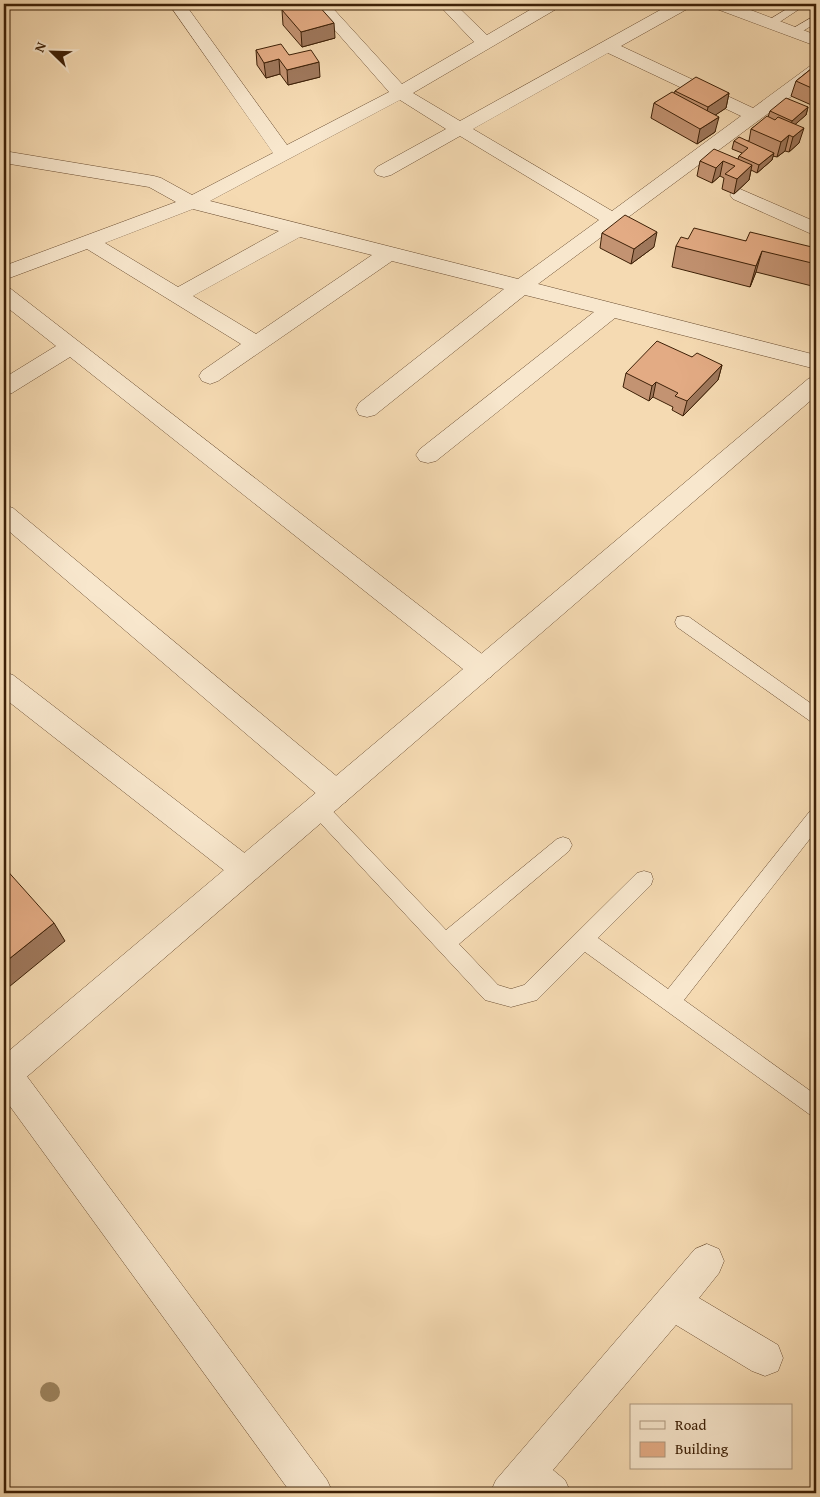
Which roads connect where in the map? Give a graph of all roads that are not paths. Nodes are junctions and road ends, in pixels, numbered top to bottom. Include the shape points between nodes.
1 (177, 4) edge
2 (320, 4) edge
3 (446, 4) edge
4 (552, 4) edge
5 (683, 4) edge
6 (720, 4) edge
7 (802, 4) edge
8 (816, 18) edge
9 (771, 23) junction
10 (794, 32) junction
11 (816, 41) edge
12 (485, 43) junction
13 (608, 46) junction
14 (816, 70) edge
15 (400, 93) junction
16 (755, 116) junction
17 (460, 129) junction
18 (284, 155) junction
19 (4, 157) edge
20 (384, 171) dead end
21 (740, 194) edge
22 (192, 203) junction
23 (613, 220) junction
24 (297, 230) junction
25 (816, 230) edge
26 (89, 242) junction
27 (388, 254) junction
28 (4, 273) edge
29 (521, 287) junction
30 (4, 294) edge
31 (177, 296) junction
32 (611, 310) junction
33 (256, 344) junction
34 (71, 347) junction
35 (816, 362) edge
36 (210, 376) dead end
37 (816, 384) edge
38 (4, 388) edge
39 (367, 409) dead end
40 (428, 455) dead end
41 (4, 514) edge
42 (683, 622) dead end
43 (482, 669) junction
44 (4, 684) edge
45 (816, 716) edge
46 (327, 801) junction
47 (816, 817) edge
48 (563, 845) dead end
49 (245, 870) junction
50 (644, 879) dead end
51 (584, 940) junction
52 (444, 944) junction
53 (671, 1001) junction
54 (5, 1075) edge
55 (816, 1108) edge
56 (707, 1261) dead end
57 (672, 1302) junction
58 (765, 1358) dead end
59 (529, 1487) edge
60 (314, 1493) edge

1 - 18 street
2 - 15 street
3 - 12 street
4 - 12 street
5 - 13 street
6 - 9 street
7 - 9 lane
8 - 10 lane
9 - 10 street
10 - 11 street
12 - 15 street
13 - 16 street
13 - 17 street
14 - 16 street
15 - 17 street
15 - 18 street
16 - 23 street
17 - 20 street
17 - 23 street
18 - 22 street
19 - 22 street via 154,182
21 - 25 street
22 - 24 street
22 - 26 street
23 - 29 street
24 - 27 street
24 - 31 street
26 - 28 street
26 - 31 street
27 - 29 street
27 - 33 street
29 - 32 street
29 - 39 street
30 - 34 street
31 - 33 street
32 - 35 street
32 - 40 street
33 - 36 street
34 - 38 street
34 - 43 street
37 - 43 street
41 - 46 street
42 - 45 lane
43 - 46 street
44 - 49 street
46 - 49 street
46 - 52 lane
47 - 53 lane
48 - 52 lane
49 - 54 street
50 - 51 lane
51 - 52 lane via 530,993 512,998 492,992
51 - 53 lane
53 - 55 lane
54 - 60 street
56 - 57 street
57 - 58 street
57 - 59 street

